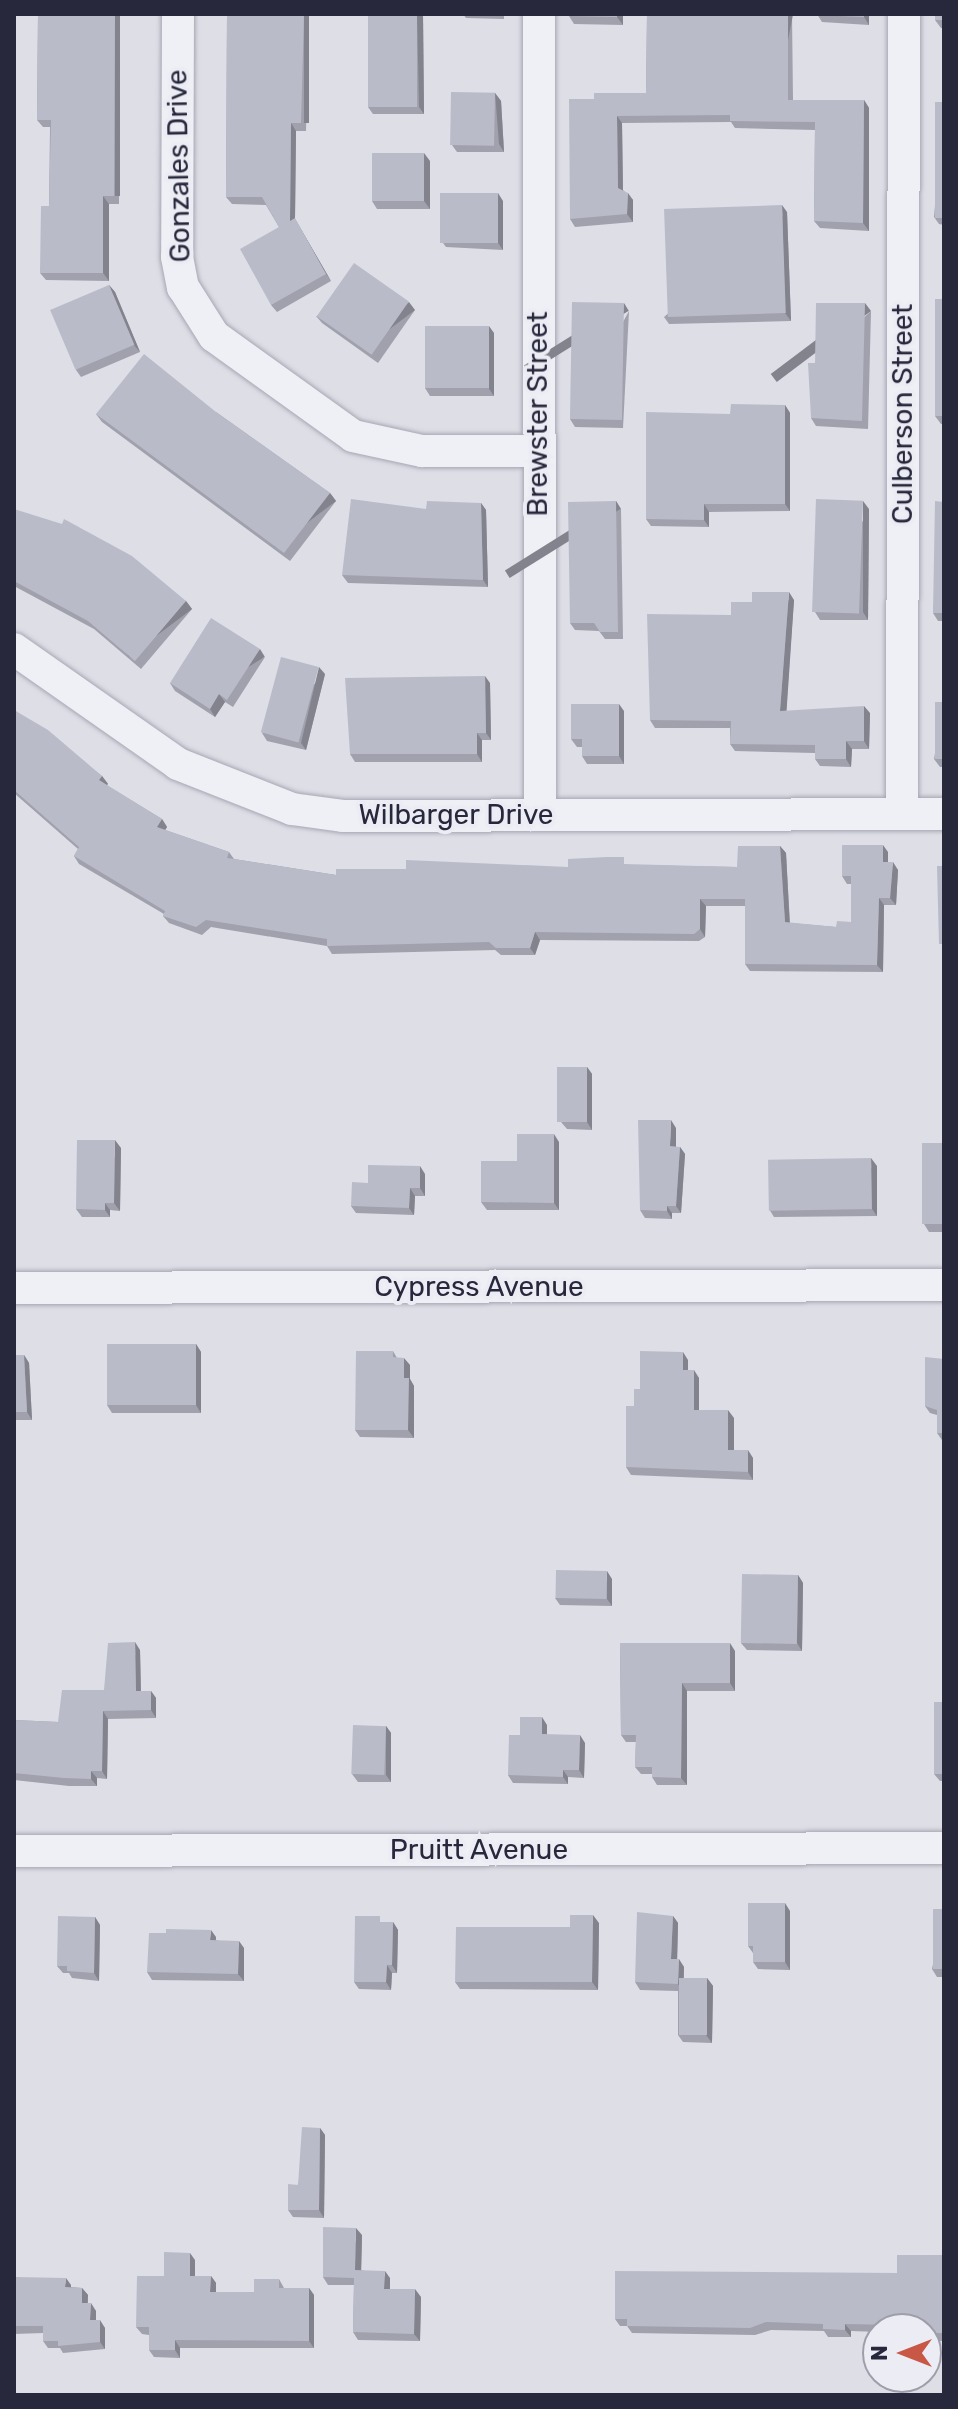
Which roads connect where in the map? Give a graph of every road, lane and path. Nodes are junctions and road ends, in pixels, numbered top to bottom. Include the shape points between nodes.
1 (178, 14) edge
2 (539, 14) edge
3 (904, 14) edge
4 (537, 451) junction
5 (14, 649) edge
6 (902, 813) junction
7 (540, 814) junction
8 (944, 814) edge
9 (944, 1285) edge
10 (14, 1288) edge
11 (944, 1848) edge
12 (14, 1851) edge

1 - 4 street, Gonzales Drive via 177,257 183,287 214,336 353,436 422,451
2 - 4 street, Brewster Street
3 - 6 street, Culberson Street
4 - 7 street, Brewster Street
5 - 7 street, Wilbarger Drive via 178,764 292,809 343,816
6 - 7 street, Wilbarger Drive
6 - 8 street, Wilbarger Drive
9 - 10 street, Cypress Avenue
11 - 12 street, Pruitt Avenue

